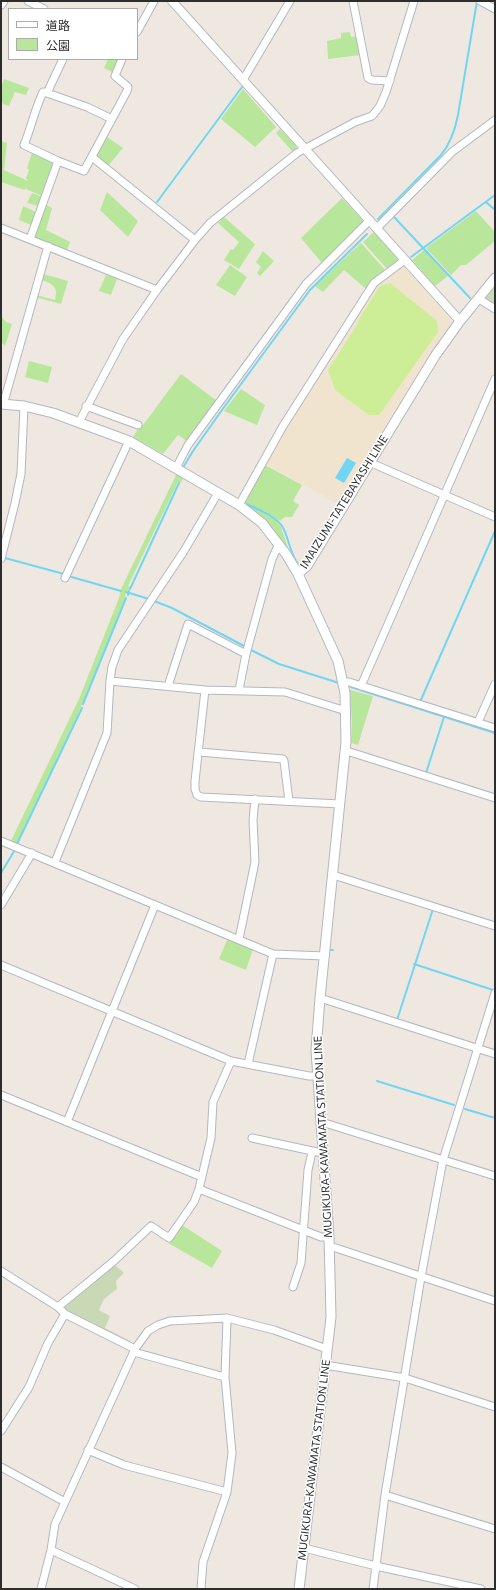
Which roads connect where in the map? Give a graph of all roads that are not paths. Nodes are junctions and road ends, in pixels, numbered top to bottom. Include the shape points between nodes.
1 (3, 1) edge
2 (28, 1) edge
3 (154, 1) edge
4 (172, 1) edge
5 (290, 1) edge
6 (353, 1) edge
7 (414, 1) edge
8 (480, 1) edge
9 (1, 4) edge
10 (42, 8) edge
11 (495, 9) edge
12 (138, 30) edge
13 (64, 60) edge
14 (122, 60) edge
15 (243, 80) junction
16 (390, 81) junction
17 (47, 93) junction
18 (112, 119) junction
19 (495, 120) edge
20 (305, 148) junction
21 (92, 157) junction
22 (58, 161) junction
23 (370, 220) junction
24 (1, 228) edge
25 (377, 228) junction
26 (30, 239) junction
27 (195, 240) junction
28 (48, 246) junction
29 (405, 260) junction
30 (495, 278) edge
31 (156, 290) junction
32 (479, 299) junction
33 (495, 309) edge
34 (460, 321) junction
35 (495, 379) edge
36 (3, 404) edge
37 (24, 406) junction
38 (86, 406) junction
39 (79, 422) junction
40 (138, 425) dead end
41 (129, 441) junction
42 (368, 462) junction
43 (176, 468) junction
44 (218, 493) junction
45 (445, 495) junction
46 (240, 505) junction
47 (495, 517) edge
48 (279, 544) junction
49 (1, 559) edge
50 (298, 574) junction
51 (66, 578) dead end
52 (246, 654) junction
53 (110, 681) junction
54 (343, 682) junction
55 (495, 684) edge
56 (168, 686) junction
57 (361, 686) junction
58 (205, 690) junction
59 (239, 690) junction
60 (346, 711) junction
61 (478, 722) junction
62 (495, 728) edge
63 (199, 752) junction
64 (345, 752) junction
65 (495, 798) edge
66 (255, 799) junction
67 (289, 801) junction
68 (340, 804) junction
69 (1, 840) edge
70 (32, 853) junction
71 (55, 862) junction
72 (333, 875) junction
73 (1, 905) edge
74 (155, 905) junction
75 (495, 926) edge
76 (239, 939) junction
77 (273, 954) junction
78 (324, 956) junction
79 (1, 965) edge
80 (495, 993) edge
81 (320, 998) junction
82 (111, 1011) junction
83 (477, 1049) junction
84 (495, 1054) edge
85 (231, 1061) junction
86 (248, 1064) junction
87 (318, 1076) junction
88 (1, 1095) edge
89 (67, 1122) junction
90 (321, 1123) junction
91 (252, 1138) dead end
92 (323, 1151) junction
93 (312, 1152) junction
94 (443, 1160) junction
95 (495, 1176) edge
96 (202, 1177) junction
97 (199, 1189) junction
98 (304, 1230) junction
99 (328, 1237) junction
100 (329, 1247) junction
101 (1, 1272) edge
102 (421, 1277) junction
103 (293, 1287) dead end
104 (495, 1300) edge
105 (58, 1307) junction
106 (65, 1314) junction
107 (227, 1318) junction
108 (327, 1349) junction
109 (135, 1351) junction
110 (325, 1366) junction
111 (225, 1377) junction
112 (405, 1378) junction
113 (495, 1407) edge
114 (1, 1431) edge
115 (88, 1450) junction
116 (1, 1467) edge
117 (227, 1492) junction
118 (385, 1495) junction
119 (65, 1502) junction
120 (495, 1529) edge
121 (304, 1548) junction
122 (52, 1550) junction
123 (376, 1566) junction
124 (41, 1589) edge
125 (135, 1589) edge
126 (201, 1589) edge
127 (299, 1589) edge
128 (373, 1589) edge
129 (481, 1589) edge

1 - 9 main road
2 - 10 street
3 - 12 street
4 - 15 street
5 - 15 street
6 - 16 street via 368,78
7 - 16 street
8 - 11 street
13 - 17 street
14 - 18 street via 115,76 128,87
15 - 20 street
16 - 20 street via 380,106 372,116
17 - 18 street
17 - 22 street via 43,92 24,145
18 - 21 street
19 - 25 street via 452,152
20 - 23 street
20 - 27 street via 210,224
21 - 22 street via 84,171
21 - 27 street
22 - 26 street
23 - 25 street
23 - 43 street via 306,284 188,445
24 - 26 street
25 - 29 street
26 - 28 street
27 - 31 street
28 - 31 street
28 - 36 street
29 - 34 street
29 - 46 street via 374,283 284,426
30 - 32 main road, IMAIZUMI-TATEBAYASHI LINE
31 - 38 street via 123,340
32 - 33 street
32 - 34 main road, IMAIZUMI-TATEBAYASHI LINE
34 - 42 main road, IMAIZUMI-TATEBAYASHI LINE
35 - 45 street
36 - 37 main road, IMAIZUMI-TATEBAYASHI LINE
37 - 39 main road, IMAIZUMI-TATEBAYASHI LINE
37 - 49 street via 20,474
38 - 39 street
38 - 40 street
39 - 41 main road, IMAIZUMI-TATEBAYASHI LINE
41 - 43 main road, IMAIZUMI-TATEBAYASHI LINE
41 - 51 street
42 - 45 street
42 - 50 main road, IMAIZUMI-TATEBAYASHI LINE via 307,566
43 - 44 main road, IMAIZUMI-TATEBAYASHI LINE
44 - 46 main road, IMAIZUMI-TATEBAYASHI LINE
44 - 53 street via 184,551 122,643 112,667
45 - 47 street
45 - 57 street
46 - 48 main road, IMAIZUMI-TATEBAYASHI LINE via 262,523
48 - 50 main road, IMAIZUMI-TATEBAYASHI LINE
48 - 52 street via 272,559
50 - 54 main road, MUGIKURA-KAWAMATA STATION LINE via 333,648
52 - 56 street via 188,624
52 - 59 street
53 - 56 street
53 - 71 street via 107,733
54 - 57 street
54 - 60 main road, MUGIKURA-KAWAMATA STATION LINE
55 - 61 street
56 - 58 street
57 - 61 street
58 - 59 street
58 - 63 street
59 - 60 street via 285,692
60 - 64 main road, MUGIKURA-KAWAMATA STATION LINE
61 - 62 street
63 - 66 street via 195,785 197,795
63 - 67 street via 282,759
64 - 65 street
64 - 68 main road, MUGIKURA-KAWAMATA STATION LINE
66 - 67 street
66 - 76 street via 255,862
67 - 68 street
68 - 72 main road, MUGIKURA-KAWAMATA STATION LINE
69 - 70 street
70 - 71 street
70 - 73 street
71 - 74 street
72 - 75 street
72 - 78 main road, MUGIKURA-KAWAMATA STATION LINE
74 - 76 street
74 - 82 street
76 - 77 street
77 - 78 street
77 - 86 street
78 - 81 main road, MUGIKURA-KAWAMATA STATION LINE
79 - 82 street
80 - 83 street
81 - 83 street
81 - 87 main road, MUGIKURA-KAWAMATA STATION LINE via 316,1050
82 - 85 street
82 - 89 street
83 - 84 street
83 - 94 street
85 - 86 street
85 - 96 street via 214,1102 211,1138
86 - 87 street
87 - 90 main road, MUGIKURA-KAWAMATA STATION LINE
88 - 89 street
89 - 96 street
90 - 92 main road, MUGIKURA-KAWAMATA STATION LINE
90 - 94 street
91 - 93 street
92 - 93 street
92 - 99 main road, MUGIKURA-KAWAMATA STATION LINE
93 - 98 street via 308,1170
94 - 95 street
94 - 102 street
96 - 97 street
97 - 98 street
97 - 105 street via 194,1202 169,1238 151,1226 114,1261
98 - 99 street
98 - 103 street via 301,1263
99 - 100 main road, MUGIKURA-KAWAMATA STATION LINE
100 - 102 street
100 - 108 main road, MUGIKURA-KAWAMATA STATION LINE via 331,1317
101 - 105 street
102 - 104 street
102 - 112 street
105 - 106 street
106 - 109 street
106 - 114 street via 48,1343 29,1387
107 - 108 street via 274,1330
107 - 109 street via 170,1320 148,1331
107 - 111 street
108 - 110 main road, MUGIKURA-KAWAMATA STATION LINE
109 - 111 street
109 - 115 street
110 - 112 street
110 - 121 main road, MUGIKURA-KAWAMATA STATION LINE
111 - 117 street via 232,1447
112 - 113 street
112 - 118 street
115 - 117 street via 124,1465
115 - 119 street
116 - 119 street
117 - 126 street via 203,1562
118 - 120 street
118 - 123 street
119 - 122 street via 55,1524
121 - 123 street
121 - 127 main road, MUGIKURA-KAWAMATA STATION LINE
122 - 124 street
122 - 125 street
123 - 128 street
123 - 129 street

